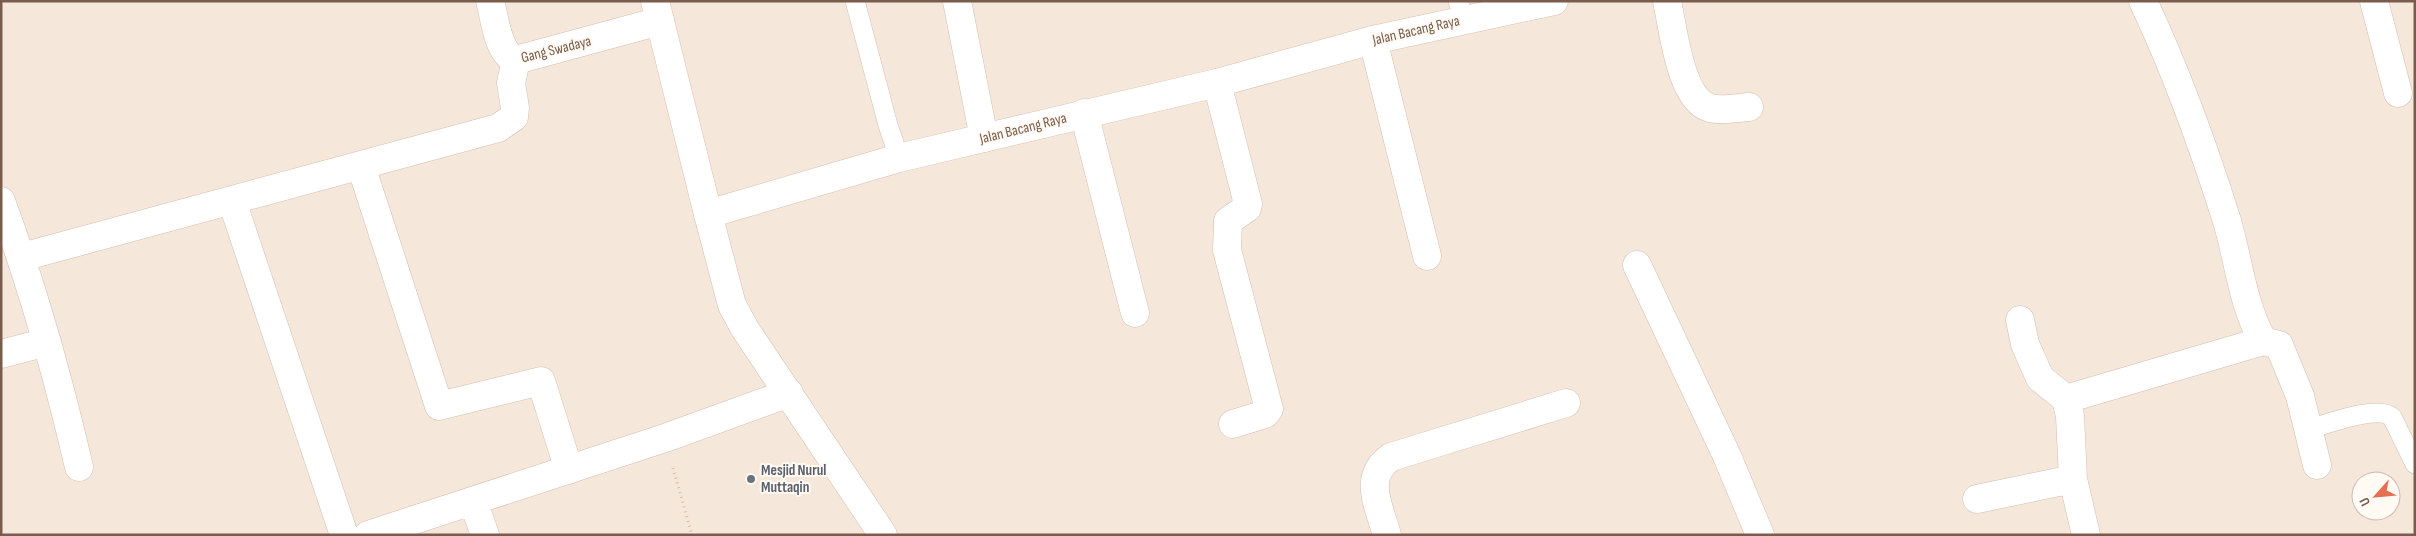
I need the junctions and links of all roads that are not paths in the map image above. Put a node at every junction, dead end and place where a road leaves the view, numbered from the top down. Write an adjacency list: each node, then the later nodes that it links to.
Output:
1 (490, 1): 11 (street, Gang Swadaya)
2 (855, 1): 17 (lane)
3 (957, 1): 16 (street)
4 (1554, 1): 8 (street, Jalan Bacang Raya)
5 (1667, 1): 14 (street)
6 (2143, 1): 27 (street)
7 (2374, 1): 13 (street)
8 (1461, 10): 10 (street, Jalan Bacang Raya)
9 (658, 11): 11 (street, Gang Swadaya); 21 (street)
10 (1373, 40): 12 (street, Jalan Bacang Raya); 22 (street)
11 (516, 60): 18 (street)
12 (1217, 83): 15 (street, Jalan Bacang Raya); 33 (street)
13 (2398, 93)
14 (1749, 108)
15 (1084, 113): 16 (street, Jalan Bacang Raya); 25 (street)
16 (984, 138): 17 (street, Jalan Bacang Raya)
17 (899, 158): 21 (street, Jalan Bacang Raya)
18 (361, 166): 20 (street); 38 (street)
19 (1, 201): 23 (street)
20 (232, 201): 23 (street); 42 (street)
21 (708, 214): 30 (street)
22 (1426, 256)
23 (22, 257): 28 (street)
24 (1637, 266): 47 (street)
25 (1135, 313)
26 (2020, 320): 31 (street)
27 (2263, 341): 31 (street); 34 (street)
28 (47, 342): 29 (street); 37 (street)
29 (1, 354)
30 (789, 393): 38 (street); 45 (street)
31 (2066, 399): 39 (street)
32 (1566, 403): 46 (street)
33 (1233, 424)
34 (2306, 430): 35 (lane); 36 (street)
35 (2415, 464)
36 (2316, 465)
37 (79, 467)
38 (569, 470): 41 (street)
39 (2072, 480): 40 (street); 48 (street)
40 (1977, 499)
41 (473, 501): 43 (street); 44 (street)
42 (344, 535)
43 (368, 535)
44 (485, 535)
45 (883, 535)
46 (1387, 535)
47 (1760, 535)
48 (2086, 535)

